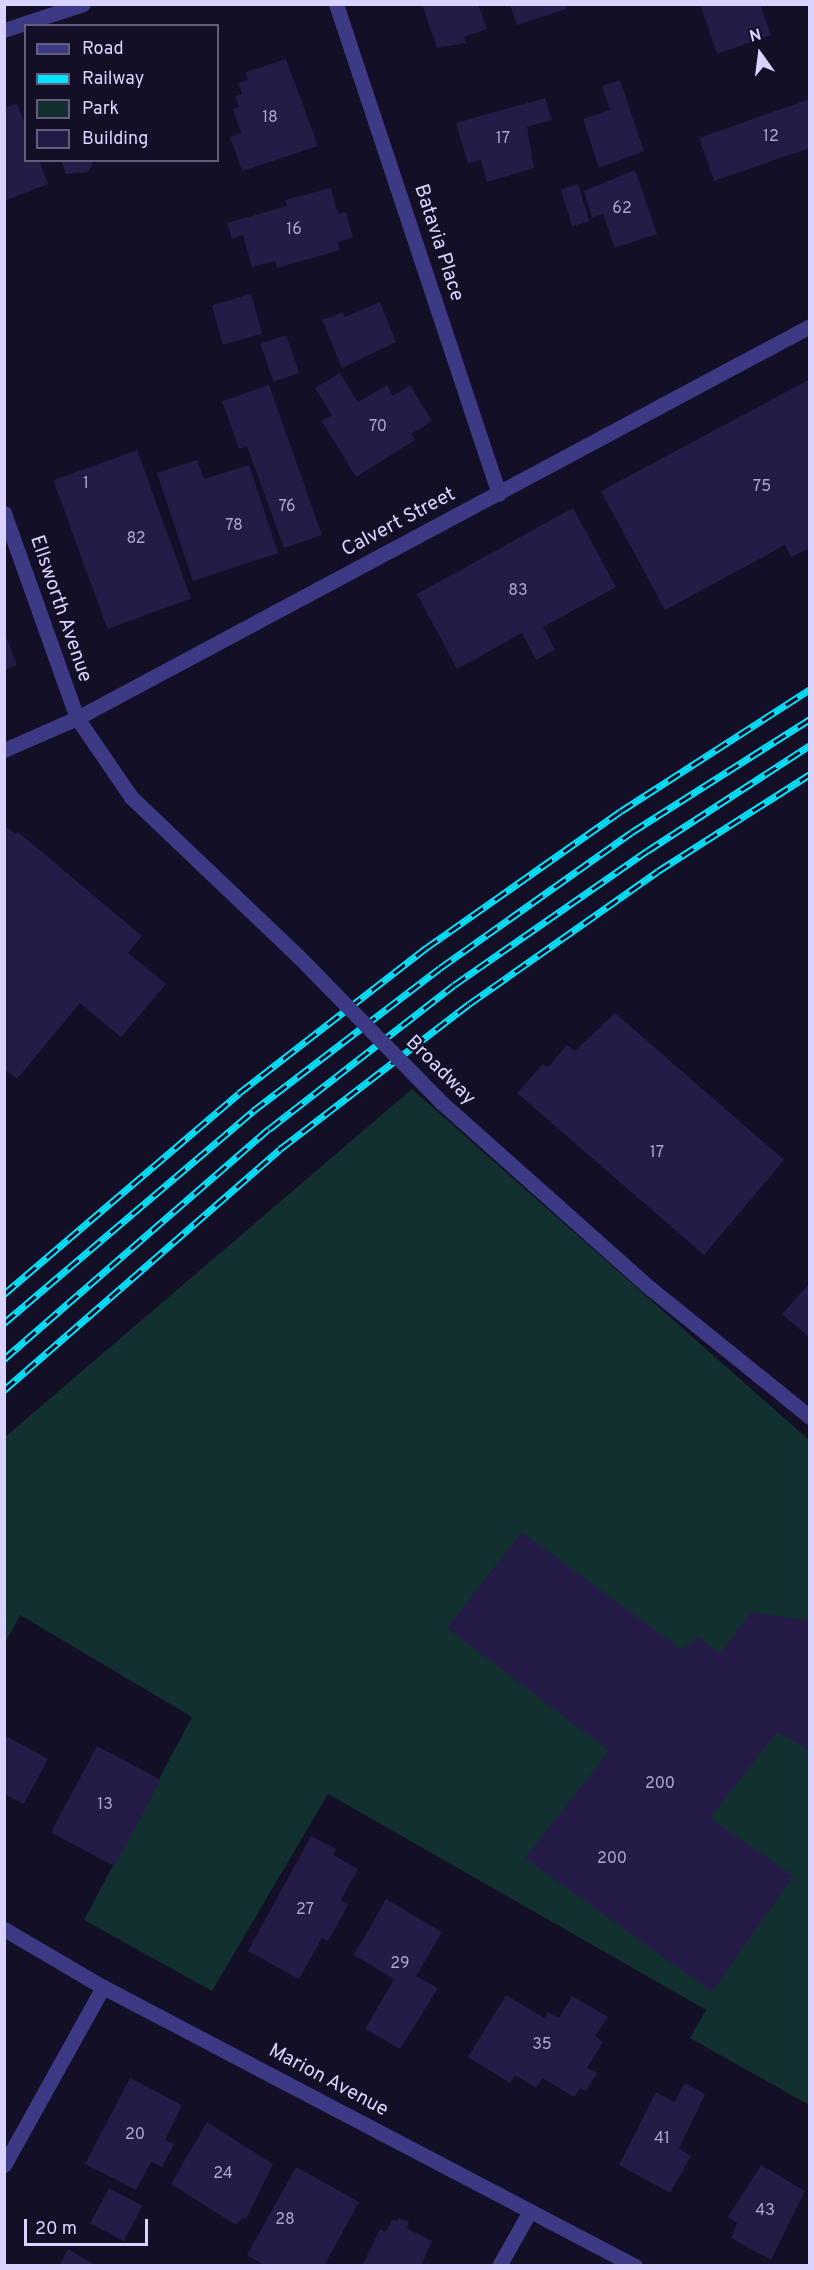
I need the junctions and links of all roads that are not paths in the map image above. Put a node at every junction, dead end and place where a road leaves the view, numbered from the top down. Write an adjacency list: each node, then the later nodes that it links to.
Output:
1 (83, 4): 3 (street)
2 (336, 4): 5 (street, Batavia Place)
3 (4, 30)
4 (810, 326): 5 (street, Calvert Street)
5 (499, 494): 7 (street, Calvert Street)
6 (4, 513): 7 (street, Ellsworth Avenue)
7 (77, 718): 8 (street, Calvert Street); 9 (street, Broadway, bridge)
8 (4, 750)
9 (810, 1417)
10 (4, 1929): 11 (street, Marion Avenue)
11 (103, 1987): 12 (street); 13 (street, Marion Avenue)
12 (4, 2165)
13 (530, 2211): 14 (street); 15 (street, Marion Avenue)
14 (499, 2265)
15 (634, 2265)

